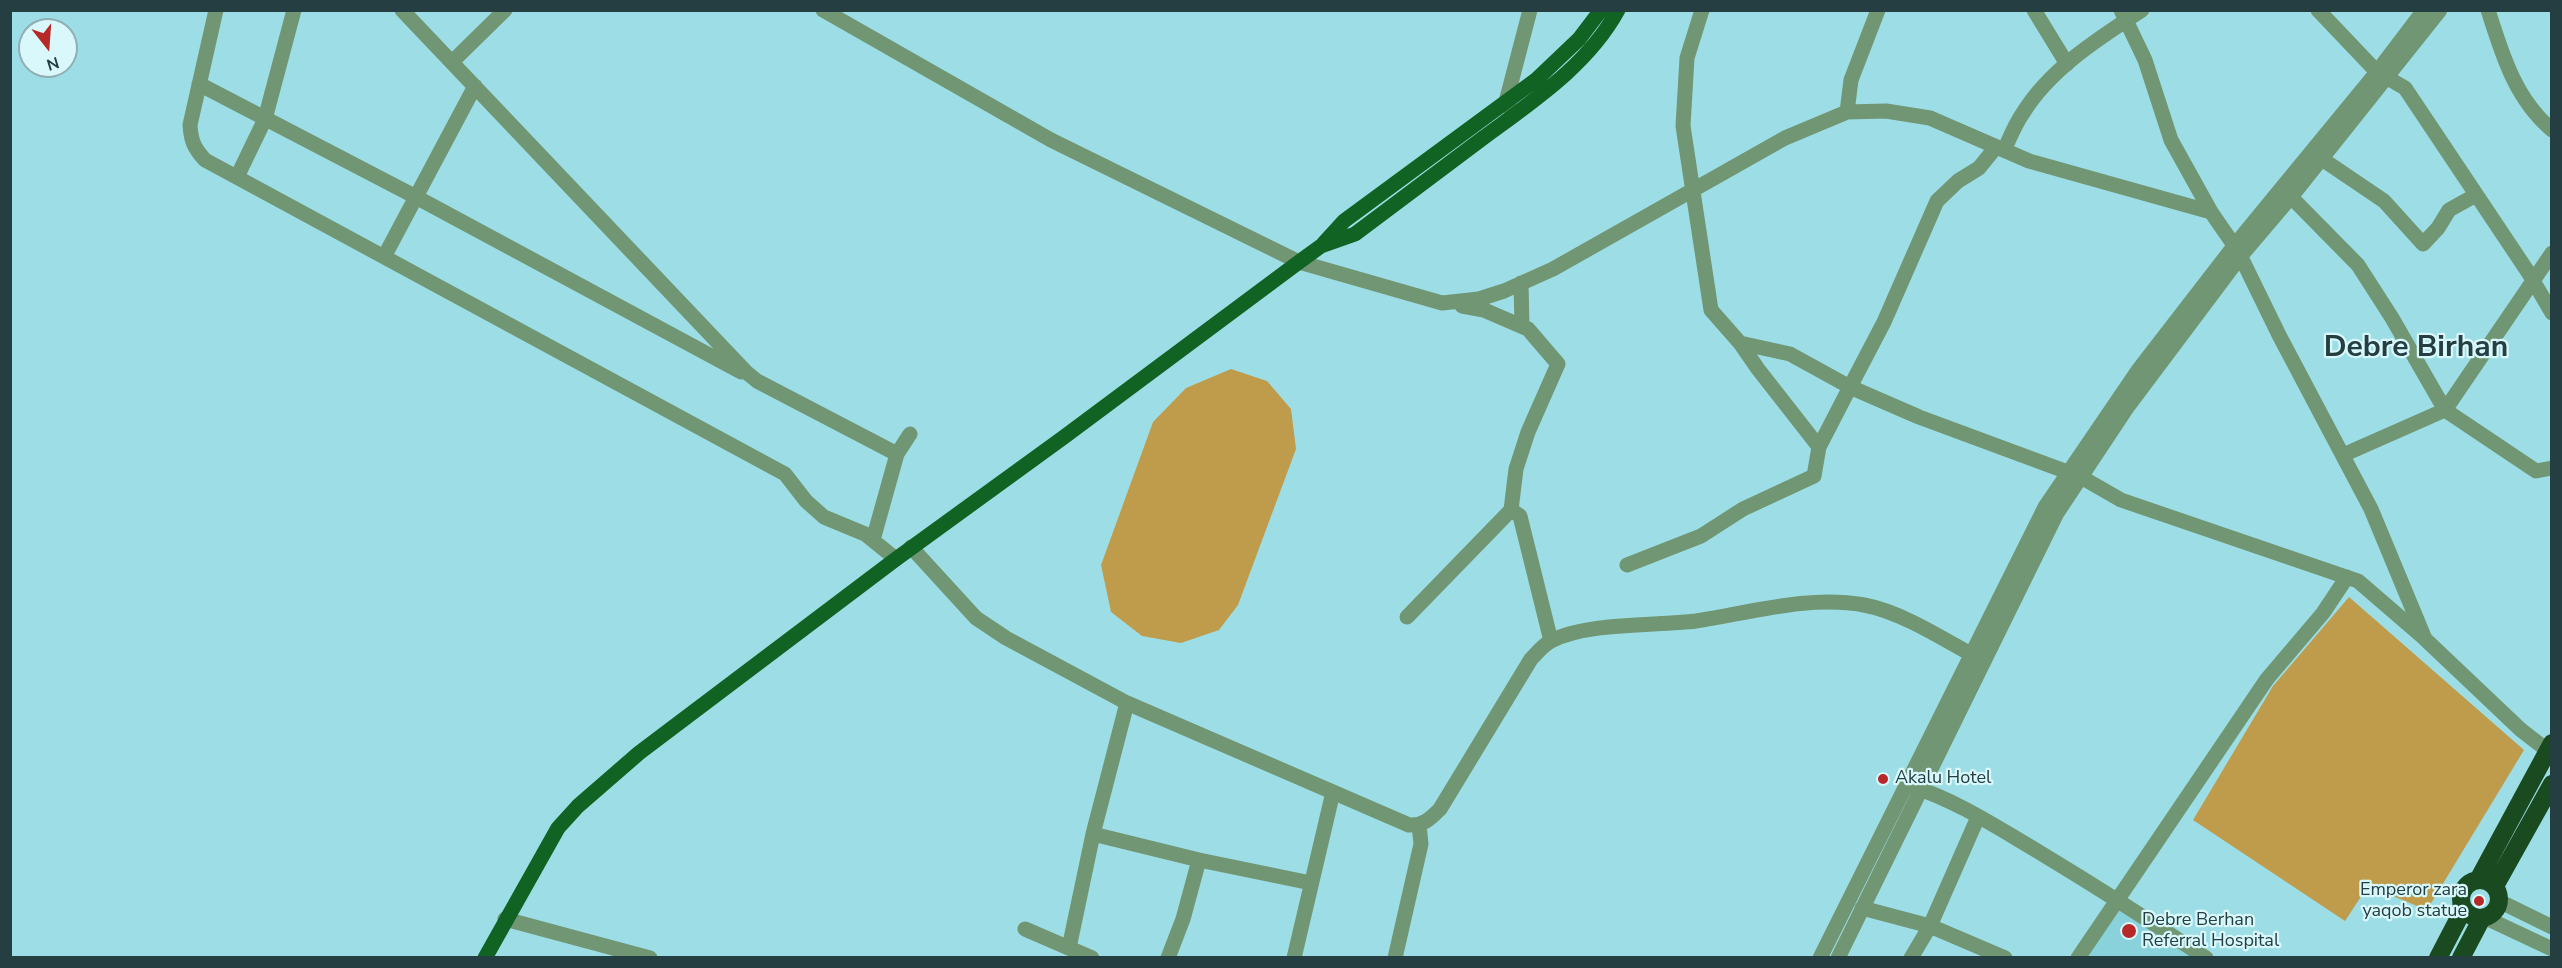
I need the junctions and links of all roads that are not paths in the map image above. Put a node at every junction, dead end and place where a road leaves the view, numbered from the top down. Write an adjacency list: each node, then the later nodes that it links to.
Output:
1 (216, 10): 21 (street)
2 (294, 10): 25 (street)
3 (402, 10): 18 (street)
4 (823, 10): 38 (street)
5 (1530, 10): 23 (street)
6 (1601, 10): 23 (main road)
7 (1618, 10): 23 (main road)
8 (1702, 10): 30 (street)
9 (1878, 10): 24 (street)
10 (2034, 10): 19 (street)
11 (2142, 10): 17 (street)
12 (2318, 10): 20 (street)
13 (2424, 10): 20 (street)
14 (2440, 10): 20 (street)
15 (2488, 10): 26 (street)
16 (499, 12): 18 (street)
17 (2123, 16): 19 (street); 34 (street)
18 (452, 62): 22 (street)
19 (2067, 64): 27 (street)
20 (2382, 75): 28 (street); 31 (street); 35 (street)
21 (199, 84): 25 (street); 29 (street)
22 (475, 86): 32 (street); 45 (street)
23 (1510, 108): 38 (main road)
24 (1847, 112): 27 (street); 30 (street)
25 (265, 119): 29 (street); 32 (street)
26 (2552, 129)
27 (2000, 149): 34 (street); 46 (street)
28 (2322, 159): 31 (street); 33 (street)
29 (237, 177): 37 (street)
30 (1693, 190): 40 (street); 44 (street)
31 (2476, 195): 39 (street)
32 (416, 197): 37 (street); 45 (street)
33 (2292, 197): 35 (street); 47 (street)
34 (2211, 212): 35 (street)
35 (2237, 251): 51 (street); 54 (street)
36 (2552, 253): 39 (street)
37 (384, 257): 57 (street)
38 (1299, 262): 41 (street); 58 (main road)
39 (2533, 280): 42 (street); 47 (street)
40 (1521, 283): 41 (street); 43 (street)
41 (1442, 303): 43 (street)
42 (2552, 313)
43 (1522, 326): 56 (street)
44 (1740, 342): 46 (street); 49 (street)
45 (757, 381): 50 (street)
46 (1850, 387): 49 (street); 54 (street)
47 (2445, 410): 51 (street); 53 (street)
48 (910, 434): 50 (street)
49 (1819, 447): 60 (street)
50 (897, 454): 57 (street)
51 (2343, 455): 63 (street)
52 (2552, 468): 53 (street)
53 (2536, 471): 55 (street)
54 (2074, 475): 61 (street); 65 (street)
55 (2552, 480)
56 (1511, 510): 62 (street); 64 (street)
57 (873, 540): 59 (street)
58 (911, 547): 59 (main road); 66 (street)
59 (896, 559): 81 (main road)
60 (1627, 565)
61 (2347, 577): 63 (street); 77 (street)
62 (1407, 617)
63 (2425, 639): 67 (street)
64 (1551, 641): 65 (street); 72 (street)
65 (1978, 658): 69 (street)
66 (1127, 703): 70 (street); 73 (street)
67 (2549, 746): 76 (highway)
68 (2552, 784): 76 (highway)
69 (1913, 787): 71 (street); 78 (street); 93 (street)
70 (1333, 792): 72 (street); 75 (street)
71 (1978, 817): 77 (street); 82 (street)
72 (1419, 825): 92 (street)
73 (1093, 834): 74 (street); 85 (street)
74 (1199, 860): 75 (street); 90 (street)
75 (1311, 883): 91 (street)
76 (2491, 889): 79 (highway); 80 (highway); 83 (street)
77 (2117, 899): 97 (street); 98 (street)
78 (1862, 909): 82 (street); 94 (street)
79 (2463, 910): 80 (highway); 99 (highway)
80 (2484, 918): 86 (street); 100 (highway)
81 (505, 919): 87 (main road); 88 (street)
82 (1930, 926): 95 (street); 96 (street)
83 (2552, 927)
84 (1025, 929): 85 (street)
85 (1069, 948): 89 (street)
86 (2552, 950)
87 (485, 957)
88 (650, 957)
89 (1092, 957)
90 (1168, 957)
91 (1294, 957)
92 (1395, 957)
93 (1820, 957)
94 (1838, 957)
95 (1911, 957)
96 (2005, 957)
97 (2078, 957)
98 (2206, 957)
99 (2438, 957)
100 (2461, 957)

